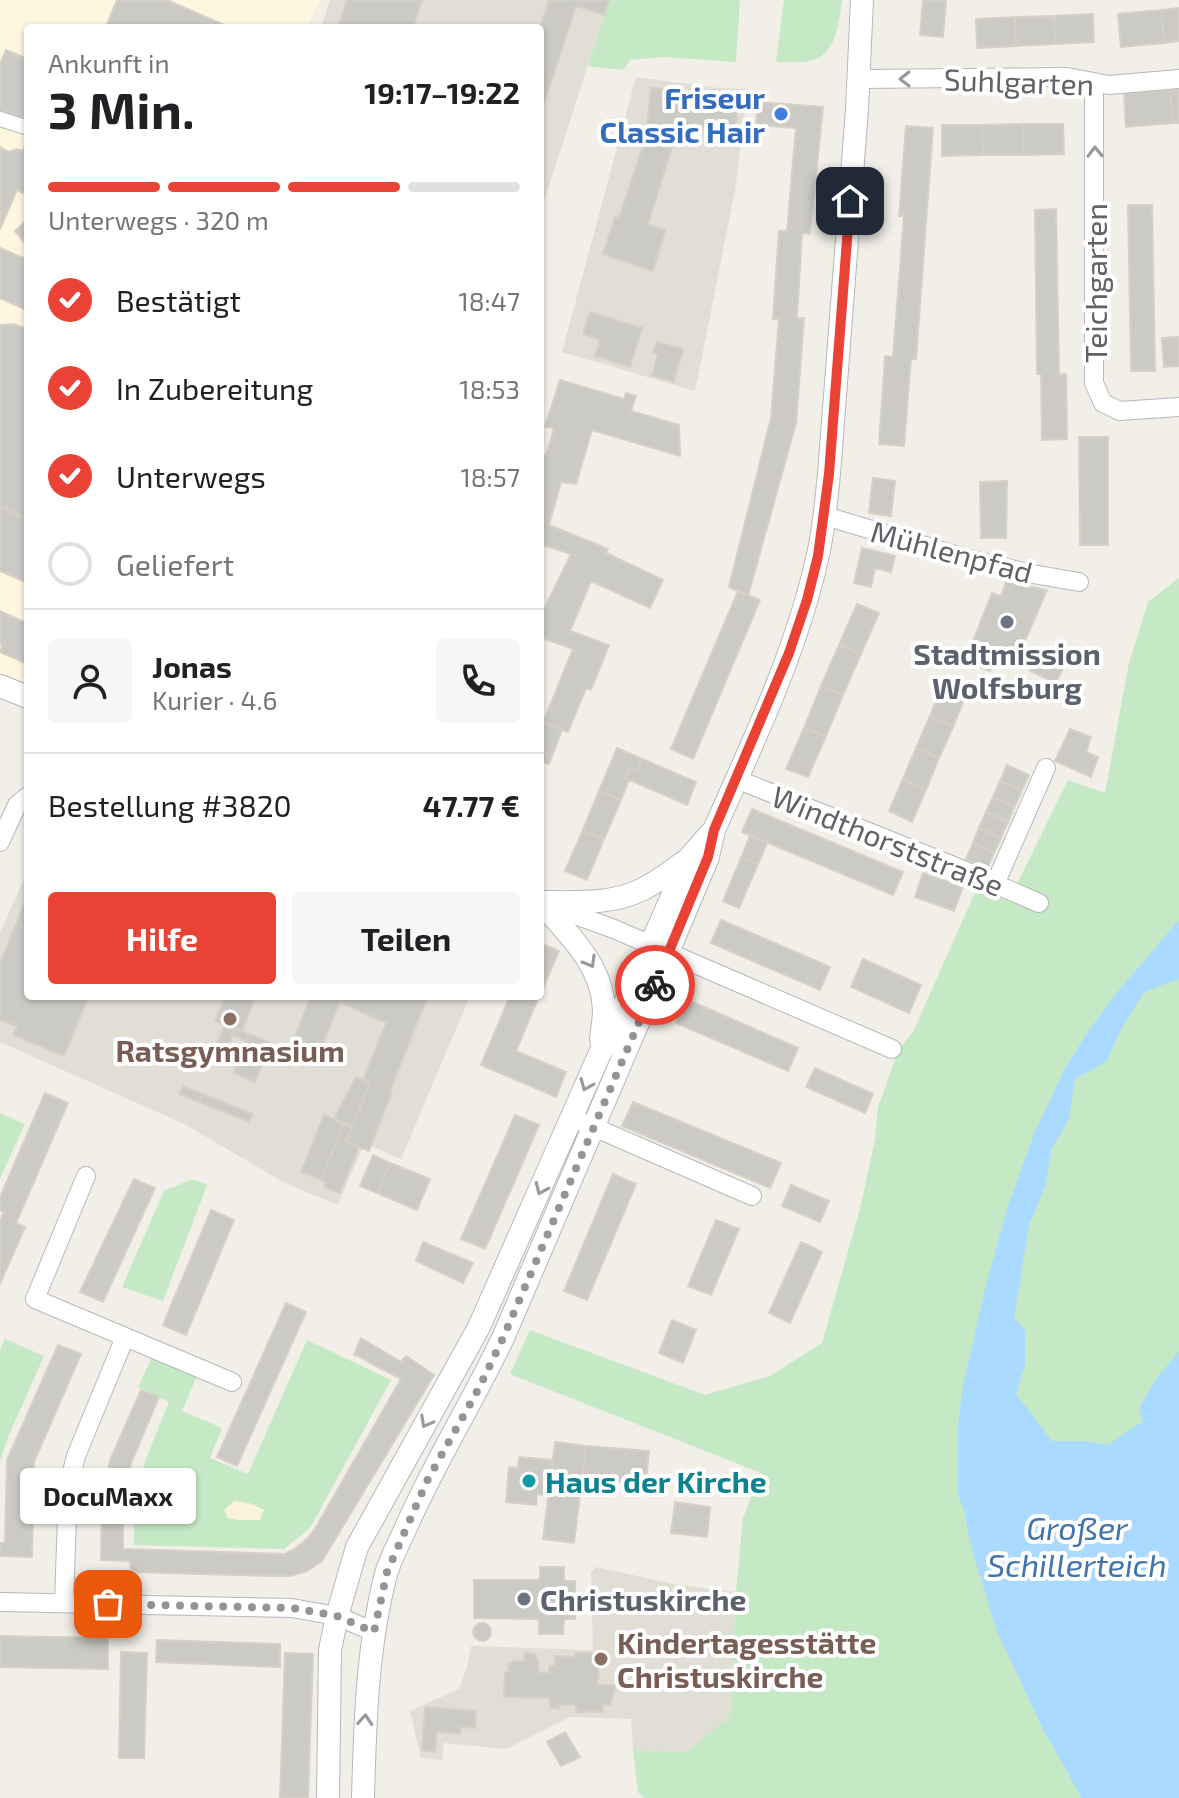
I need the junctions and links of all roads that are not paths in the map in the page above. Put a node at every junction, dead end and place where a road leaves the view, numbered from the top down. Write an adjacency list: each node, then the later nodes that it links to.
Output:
1 (862, 0): 2 (street)
2 (859, 79): 4 (street, Suhlgarten, one-way to 2); 8 (street)
3 (1179, 79): 4 (street, Suhlgarten)
4 (1094, 83): 7 (street, Teichgarten, one-way to 4)
5 (0, 119): 6 (street)
6 (24, 127)
7 (1179, 407)
8 (825, 516): 9 (street, Mühlenpfad); 13 (street)
9 (1079, 582)
10 (0, 686): 11 (street)
11 (24, 695)
12 (1046, 768): 18 (street)
13 (736, 779): 15 (street); 18 (street, Windthorststraße)
14 (24, 799): 16 (street)
15 (714, 830): 17 (street); 23 (street)
16 (0, 842)
17 (689, 858): 19 (street); 23 (street)
18 (995, 884): 21 (street, Windthorststraße)
19 (544, 902)
20 (544, 903): 23 (street)
21 (1039, 903)
22 (544, 906): 25 (street, one-way to 25)
23 (660, 948): 24 (street); 25 (street); 26 (street)
24 (892, 1049)
25 (600, 1053): 26 (street, one-way to 26)
26 (583, 1122): 28 (street); 33 (street, one-way to 33); 34 (street)
27 (86, 1176): 29 (street)
28 (752, 1196)
29 (125, 1337): 30 (street); 32 (street)
30 (232, 1382)
31 (0, 1602): 32 (street)
32 (64, 1603): 33 (street)
33 (337, 1616): 34 (street); 35 (street)
34 (374, 1632): 36 (street, one-way to 34)
35 (328, 1798)
36 (363, 1798)

